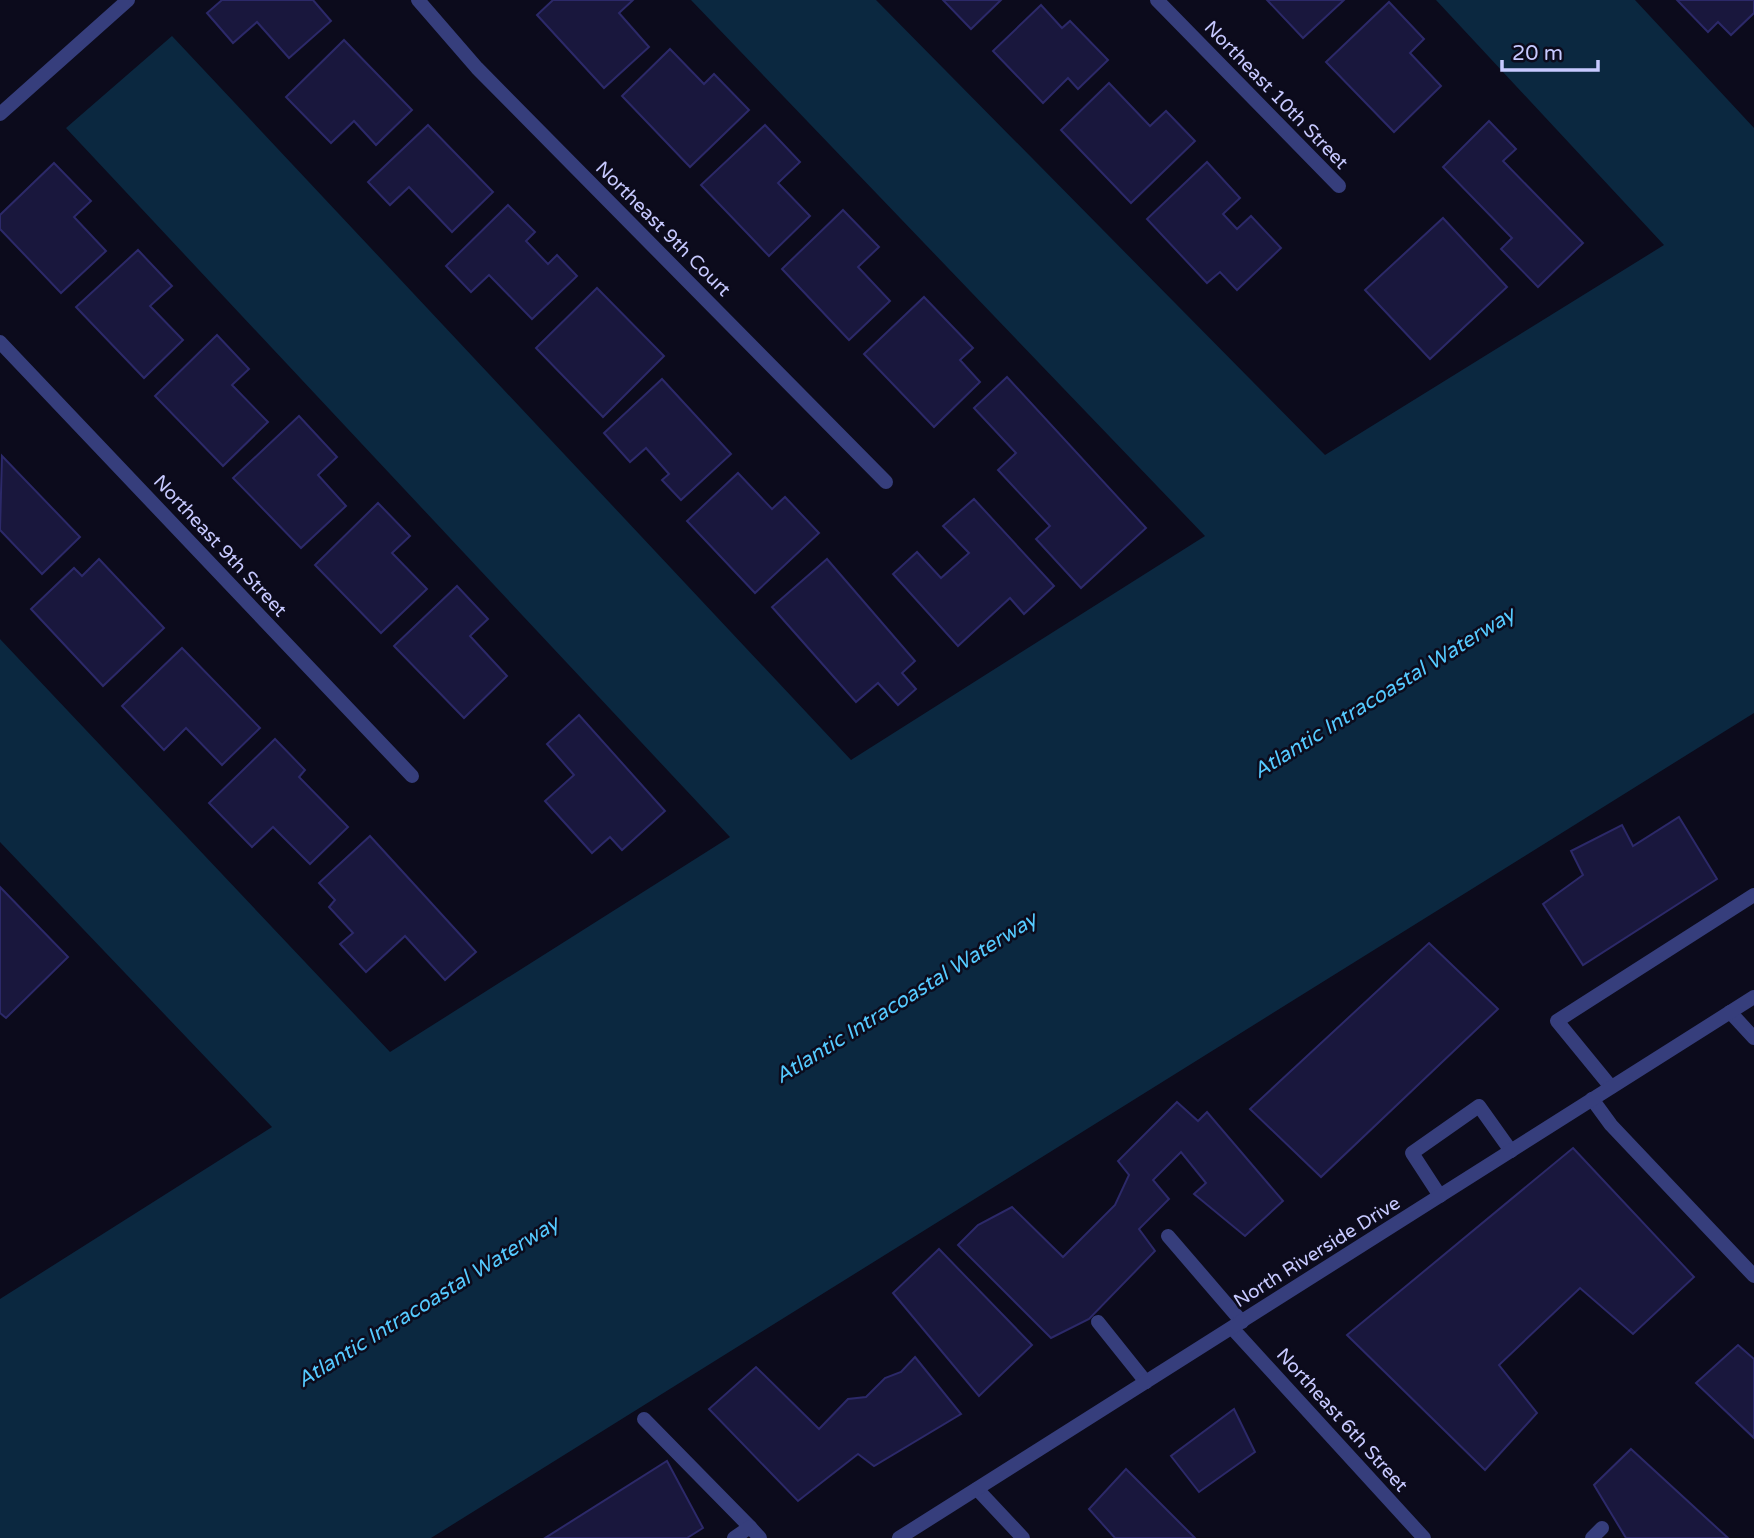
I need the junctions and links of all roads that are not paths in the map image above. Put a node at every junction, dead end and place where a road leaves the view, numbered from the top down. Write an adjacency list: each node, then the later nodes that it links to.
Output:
1 (128, 0): 4 (street)
2 (418, 0): 7 (street, Northeast 9th Court)
3 (1157, 0): 5 (street, Northeast 10th Street)
4 (0, 114)
5 (1339, 186)
6 (0, 342): 8 (street, Northeast 9th Street)
7 (886, 482)
8 (412, 776)
9 (1754, 894): 13 (street)
10 (1754, 997): 11 (street, North Riverside Drive)
11 (1730, 1012): 12 (street); 13 (street, North Riverside Drive)
12 (1754, 1038)
13 (1611, 1087): 14 (street, North Riverside Drive)
14 (1592, 1100): 15 (street, North Riverside Drive); 18 (street)
15 (1511, 1151): 16 (street, North Riverside Drive); 16 (street)
16 (1440, 1196): 20 (street, North Riverside Drive)
17 (1168, 1236): 20 (street, Northeast 6th Street)
18 (1754, 1276)
19 (1098, 1322): 21 (street)
20 (1237, 1325): 21 (street, North Riverside Drive); 28 (street, Northeast 6th Street)
21 (1146, 1382): 23 (street, North Riverside Drive)
22 (644, 1419): 24 (street)
23 (977, 1489): 26 (street, North Riverside Drive); 27 (street)
24 (755, 1533): 25 (street)
25 (734, 1538)
26 (899, 1538)
27 (1023, 1538)
28 (1424, 1538)

